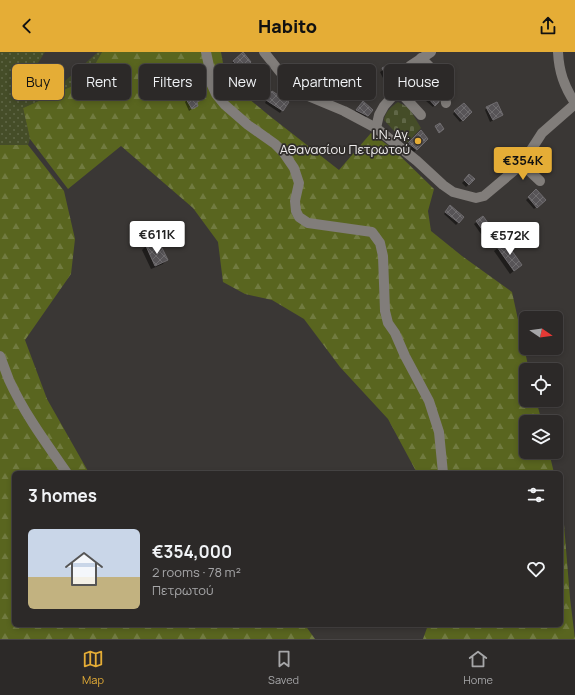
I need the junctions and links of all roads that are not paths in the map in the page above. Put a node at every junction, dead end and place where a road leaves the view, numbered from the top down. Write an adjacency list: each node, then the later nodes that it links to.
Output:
1 (206, 52): 19 (street)
2 (264, 52): 14 (street)
3 (431, 52): 5 (street)
4 (558, 52): 12 (street)
5 (421, 58): 6 (street); 7 (street)
6 (413, 64)
7 (427, 64)
8 (389, 100): 14 (street)
9 (407, 100): 13 (street)
10 (446, 100): 11 (street)
11 (446, 103)
12 (575, 103): 15 (street)
13 (421, 115)
14 (376, 128): 15 (street)
15 (522, 164): 16 (street)
16 (540, 181)
17 (0, 356): 18 (street)
18 (66, 471)
19 (443, 471)

